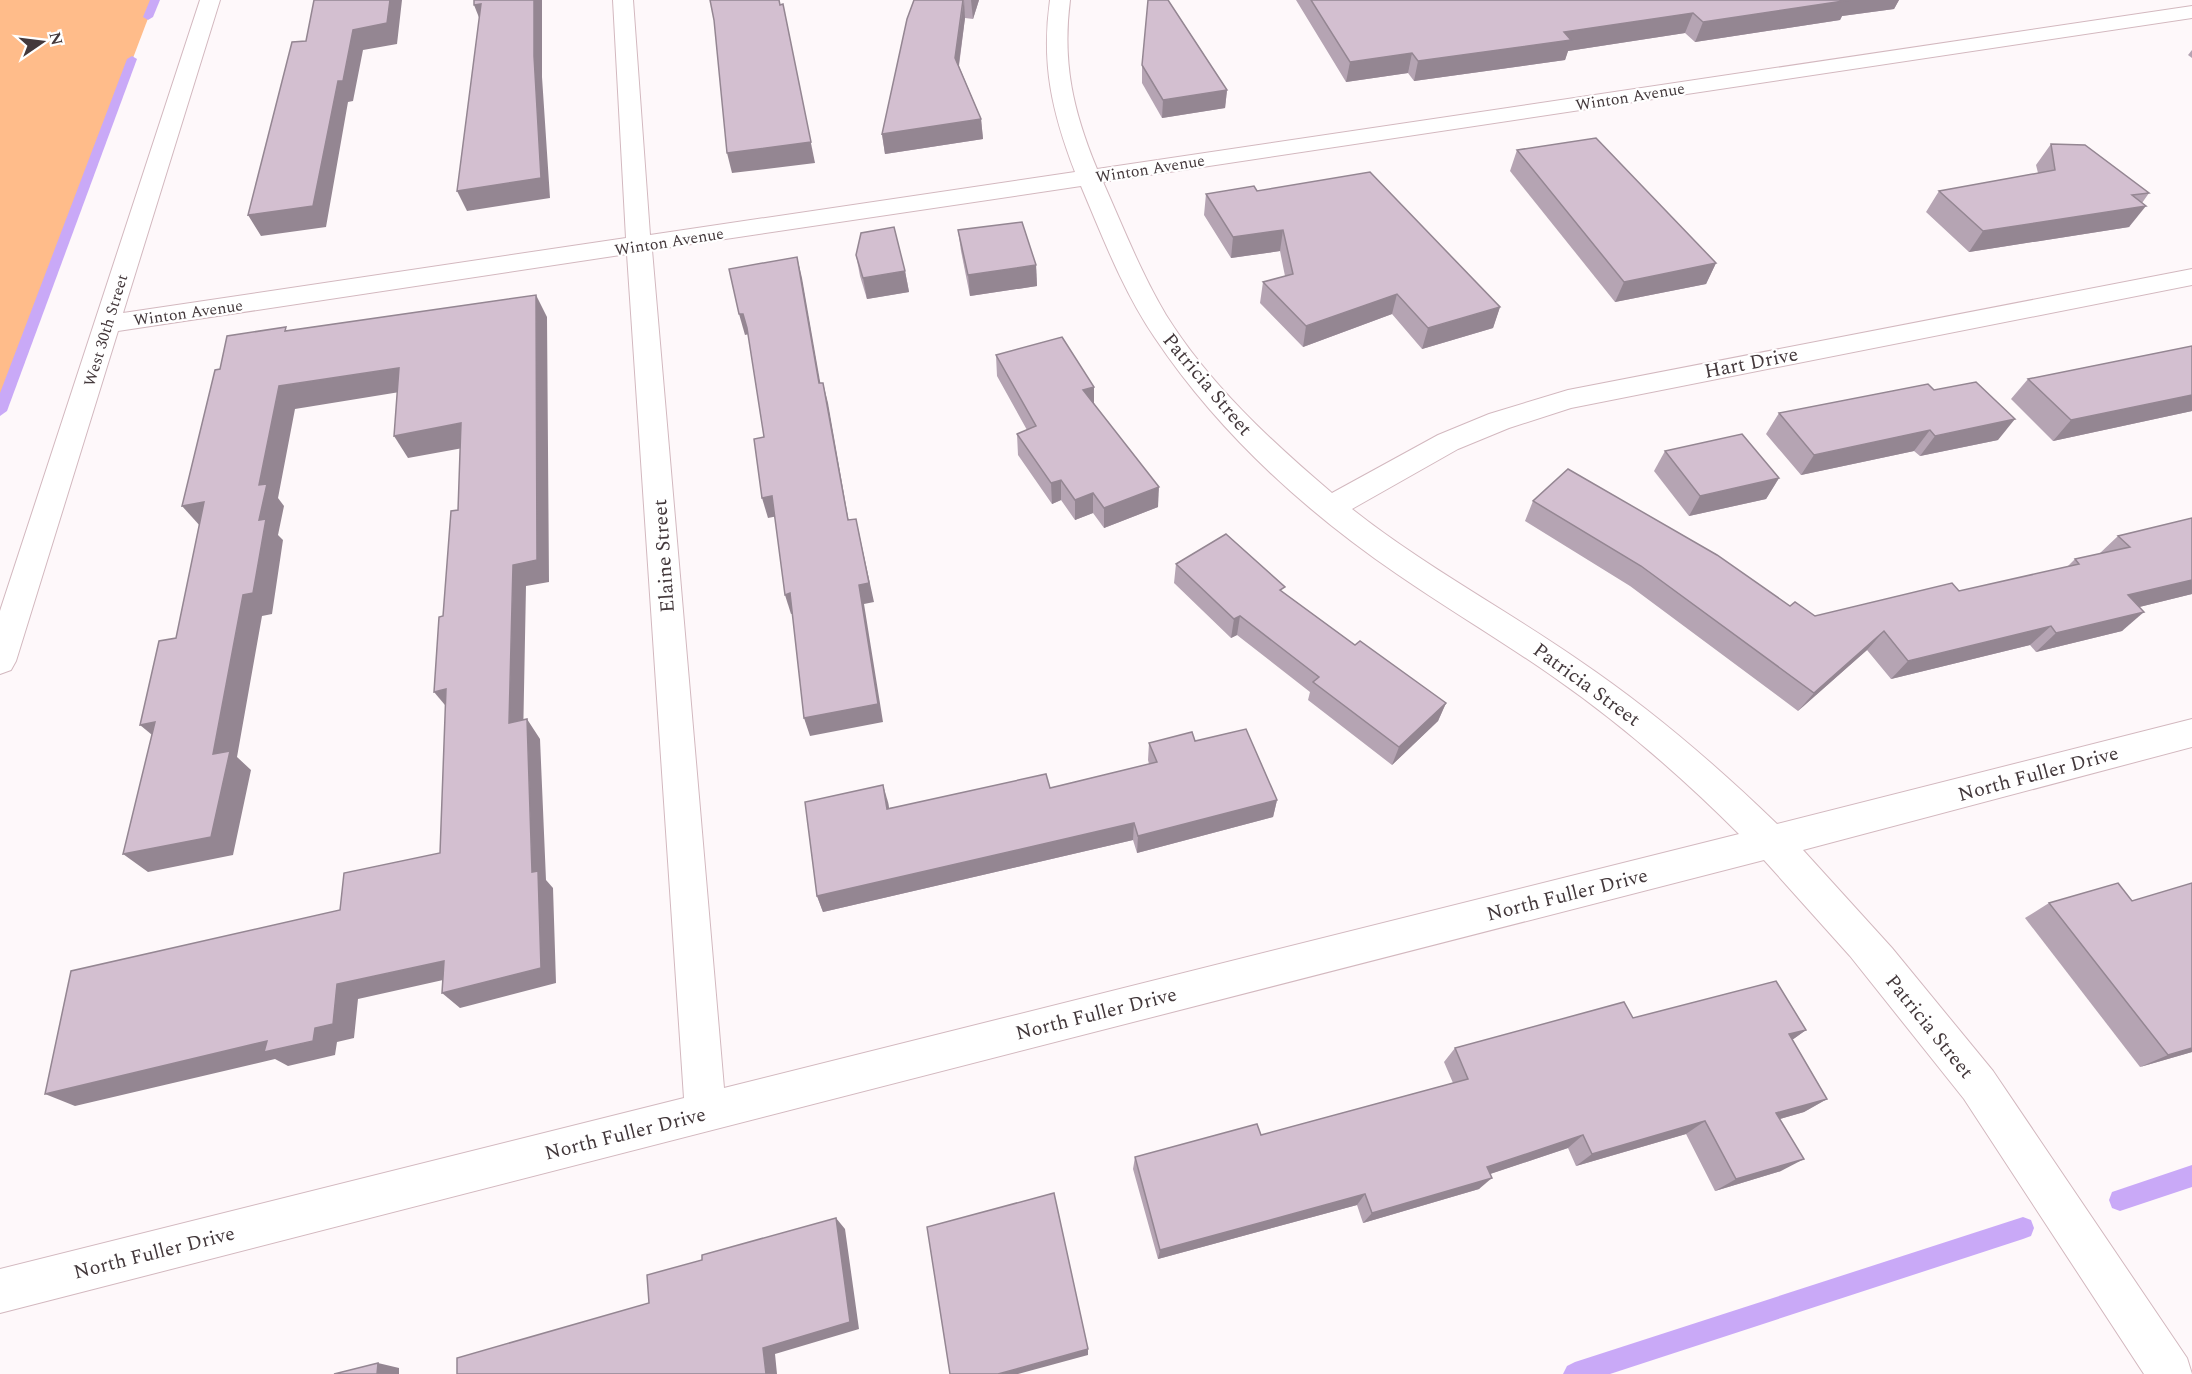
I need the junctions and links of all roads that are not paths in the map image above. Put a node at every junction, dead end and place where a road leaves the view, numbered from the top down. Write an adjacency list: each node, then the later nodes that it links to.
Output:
1 (210, 0): 8 (street, West 30th Street)
2 (623, 0): 6 (street, Elaine Street)
3 (1060, 0): 5 (street, Patricia Street)
4 (2192, 12): 5 (street, Winton Avenue)
5 (1089, 177): 6 (street, Winton Avenue); 9 (street, Patricia Street)
6 (639, 245): 8 (street, Winton Avenue); 13 (street, Elaine Street)
7 (2192, 277): 9 (street, Hart Drive)
8 (107, 324): 10 (street, West 30th Street)
9 (1329, 507): 12 (street, Patricia Street)
10 (0, 661)
11 (2192, 733): 12 (street, North Fuller Drive)
12 (1771, 842): 13 (street, North Fuller Drive); 15 (street, Patricia Street)
13 (706, 1112): 14 (street, North Fuller Drive)
14 (0, 1291)
15 (2171, 1374)

